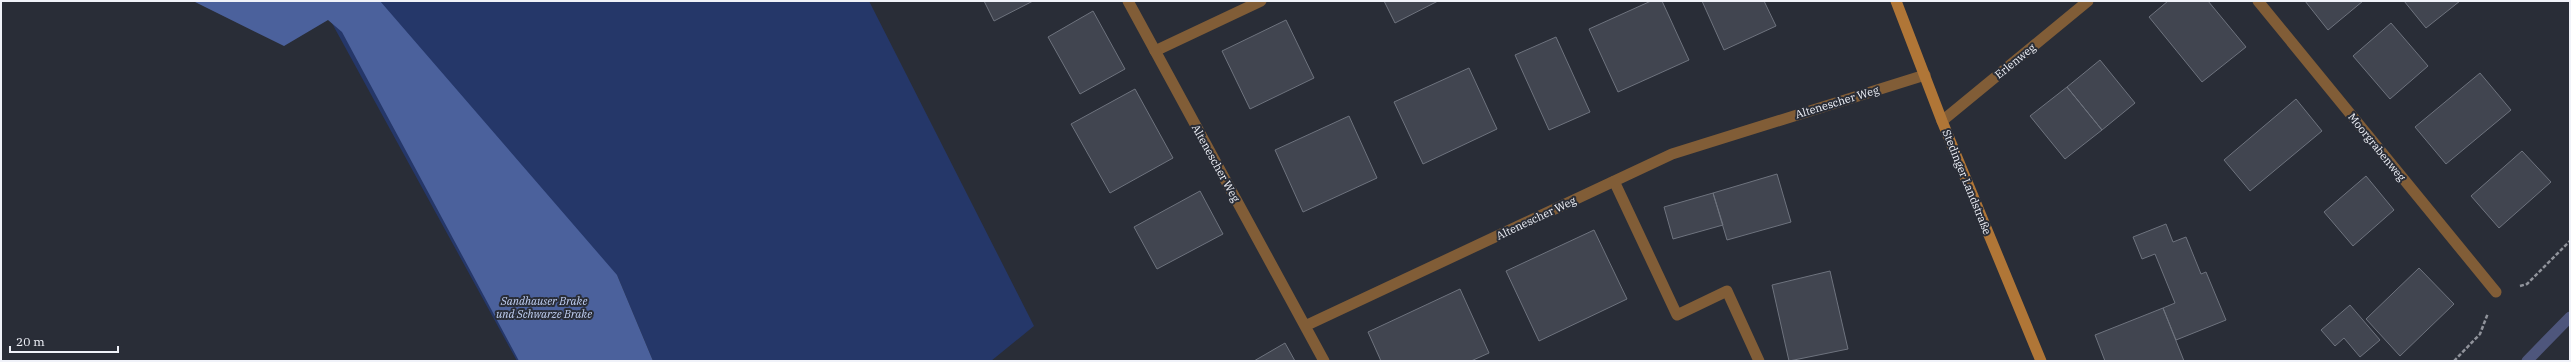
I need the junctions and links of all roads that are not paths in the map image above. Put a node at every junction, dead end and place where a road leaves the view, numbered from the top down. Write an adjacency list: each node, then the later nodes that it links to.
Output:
1 (1128, 1): 6 (street, Altenescher Weg)
2 (1261, 1): 6 (street)
3 (1896, 1): 7 (main road, Stedinger Landstraße)
4 (2088, 1): 8 (street, Erlenweg)
5 (2258, 1): 10 (street, Moorgrabenweg)
6 (1155, 51): 11 (street, Altenescher Weg)
7 (1925, 75): 8 (main road, Stedinger Landstraße); 9 (street, Altenescher Weg)
8 (1942, 121): 14 (main road, Stedinger Landstraße)
9 (1614, 181): 11 (street, Altenescher Weg); 13 (street)
10 (2496, 292)
11 (1305, 326): 12 (street, Altenescher Weg)
12 (1324, 361)
13 (1759, 361)
14 (2041, 361)

